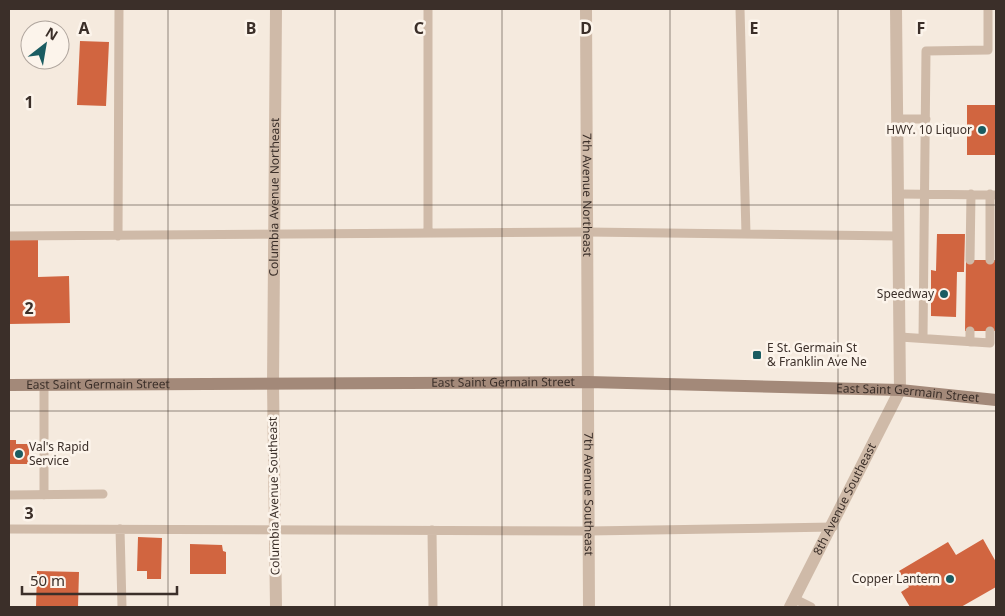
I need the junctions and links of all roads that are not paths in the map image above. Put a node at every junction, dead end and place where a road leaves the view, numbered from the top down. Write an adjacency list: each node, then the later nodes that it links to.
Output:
1 (119, 9): 19 (lane)
2 (276, 9): 15 (street, Columbia Avenue Northeast)
3 (428, 9): 16 (lane)
4 (586, 9): 14 (street, 7th Avenue Northeast)
5 (740, 9): 17 (lane)
6 (896, 9): 8 (street)
7 (988, 9): 9 (lane)
8 (897, 119): 9 (lane); 10 (street)
9 (926, 119): 11 (lane)
10 (898, 194): 11 (lane); 20 (street)
11 (926, 194): 12 (lane); 26 (lane)
12 (970, 194): 13 (lane); 21 (lane)
13 (993, 195): 22 (lane)
14 (587, 232): 16 (lane); 17 (lane); 29 (street, 7th Avenue Northeast)
15 (274, 234): 16 (lane); 19 (lane); 30 (street, Columbia Avenue Northeast)
16 (428, 234)
17 (746, 234): 20 (lane)
18 (9, 236): 19 (lane)
19 (118, 236)
20 (899, 236): 25 (street)
21 (970, 260)
22 (990, 260)
23 (970, 331): 27 (lane)
24 (990, 331): 28 (lane)
25 (900, 337): 26 (lane); 33 (street)
26 (923, 338): 27 (lane)
27 (970, 342): 28 (lane)
28 (993, 344)
29 (588, 382): 30 (main road, East Saint Germain Street); 33 (main road, East Saint Germain Street); 43 (street, 7th Avenue Southeast)
30 (273, 384): 32 (main road, East Saint Germain Street); 41 (street, Columbia Avenue Southeast)
31 (9, 385): 32 (main road, East Saint Germain Street)
32 (44, 385): 37 (lane)
33 (900, 390): 34 (main road, East Saint Germain Street); 38 (street, 8th Avenue Southeast)
34 (996, 400)
35 (103, 494): 37 (lane)
36 (9, 495): 37 (lane)
37 (44, 495)
38 (833, 527): 43 (lane); 44 (street, 8th Avenue Southeast)
39 (9, 529): 40 (lane)
40 (120, 529): 41 (lane); 45 (lane)
41 (275, 529): 42 (lane); 46 (street, Columbia Avenue Southeast)
42 (432, 530): 43 (lane); 47 (lane)
43 (589, 531): 48 (street, 7th Avenue Southeast)
44 (792, 603): 49 (lane)
45 (122, 607)
46 (276, 607)
47 (433, 607)
48 (589, 607)
49 (811, 607)

